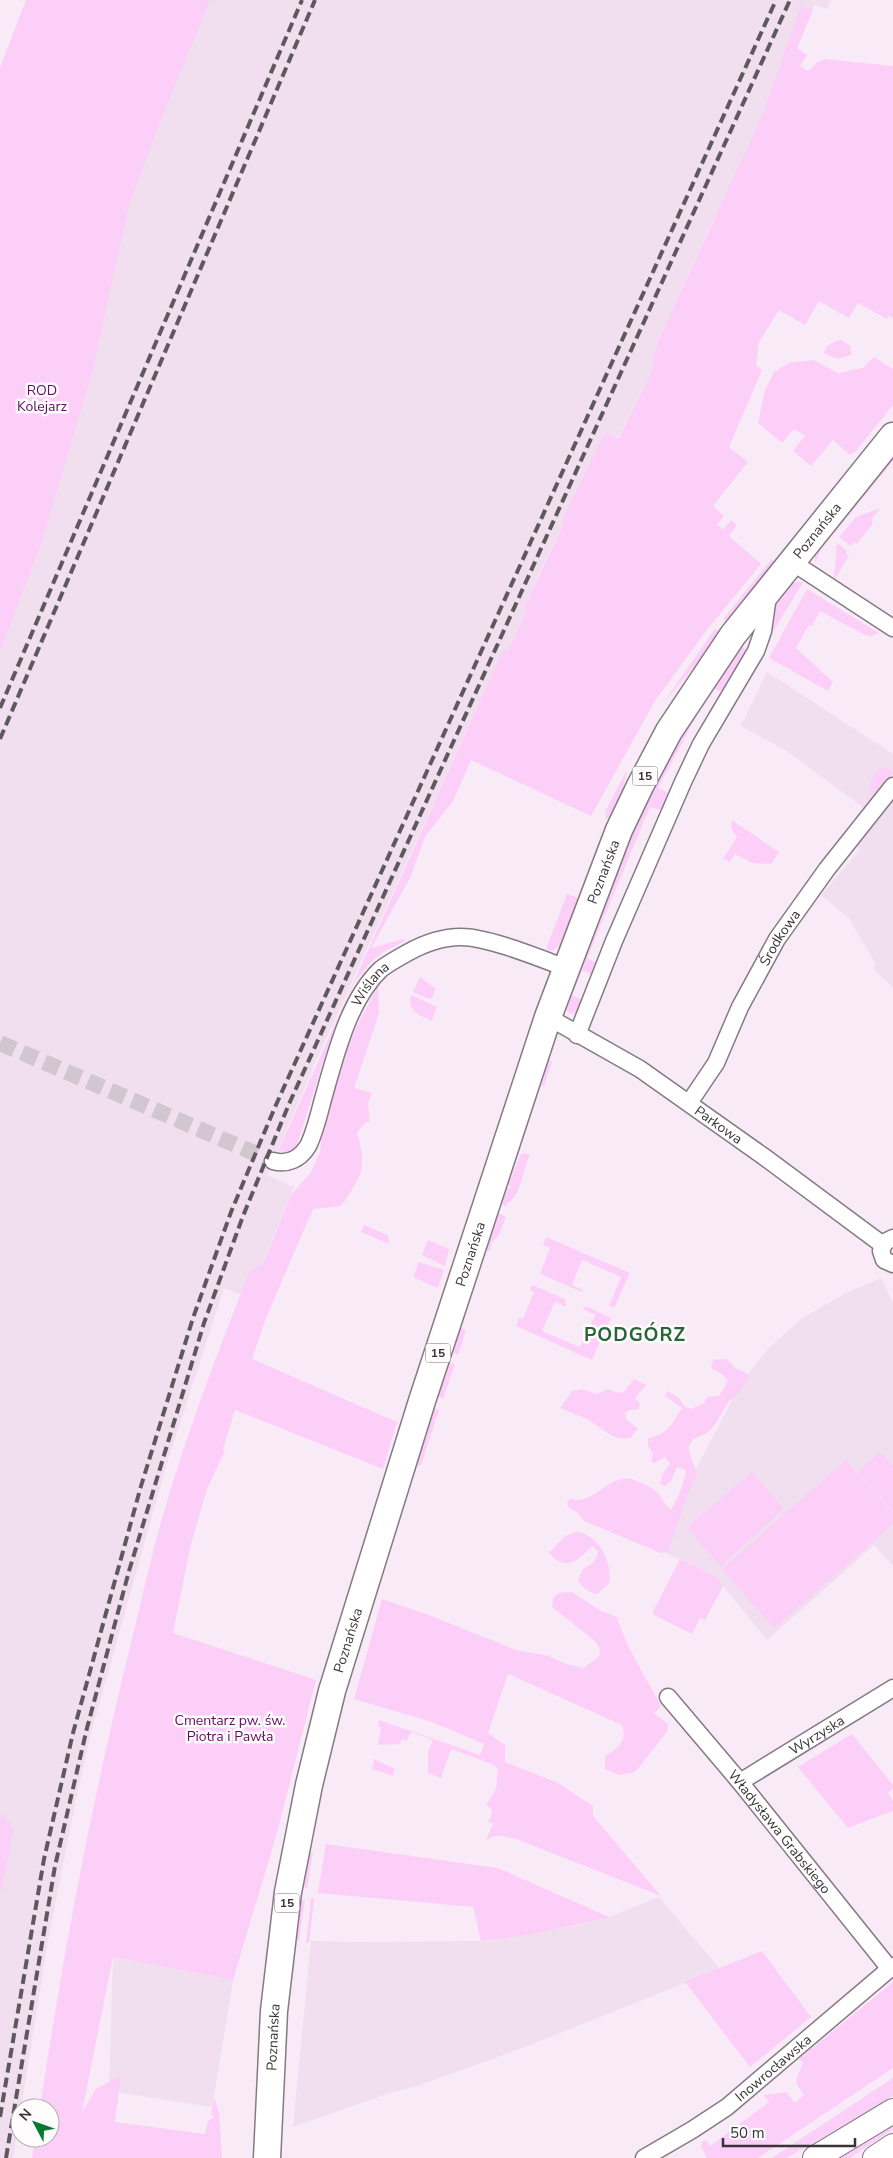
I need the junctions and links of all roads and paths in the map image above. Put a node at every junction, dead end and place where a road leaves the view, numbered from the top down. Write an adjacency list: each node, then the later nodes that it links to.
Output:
1 (893, 436): 2 (main road, Poznańska / 15)
2 (792, 562): 3 (main road, Poznańska / 15); 4 (street)
3 (768, 591): 6 (main road, Poznańska / 15); 8 (street)
4 (893, 628)
5 (893, 786): 9 (street, Środkowa)
6 (566, 968): 7 (main road, Poznańska / 15); 10 (street, Wiślana)
7 (548, 1017): 8 (street, Parkowa); 19 (main road, Poznańska / 15)
8 (577, 1034): 9 (street, Parkowa)
9 (689, 1104): 11 (street, Parkowa)
10 (273, 1161)
11 (888, 1241): 12 (street)
12 (893, 1264)
13 (893, 1688): 15 (street, Wyrzyska)
14 (668, 1697): 15 (street, Władysława Grabskiego)
15 (740, 1782): 16 (street, Władysława Grabskiego)
16 (891, 1967): 20 (street, Inowrocławska)
17 (893, 2111): 21 (main road)
18 (893, 2146): 22 (main road)
19 (267, 2158)
20 (644, 2158)
21 (815, 2158)
22 (875, 2158)

